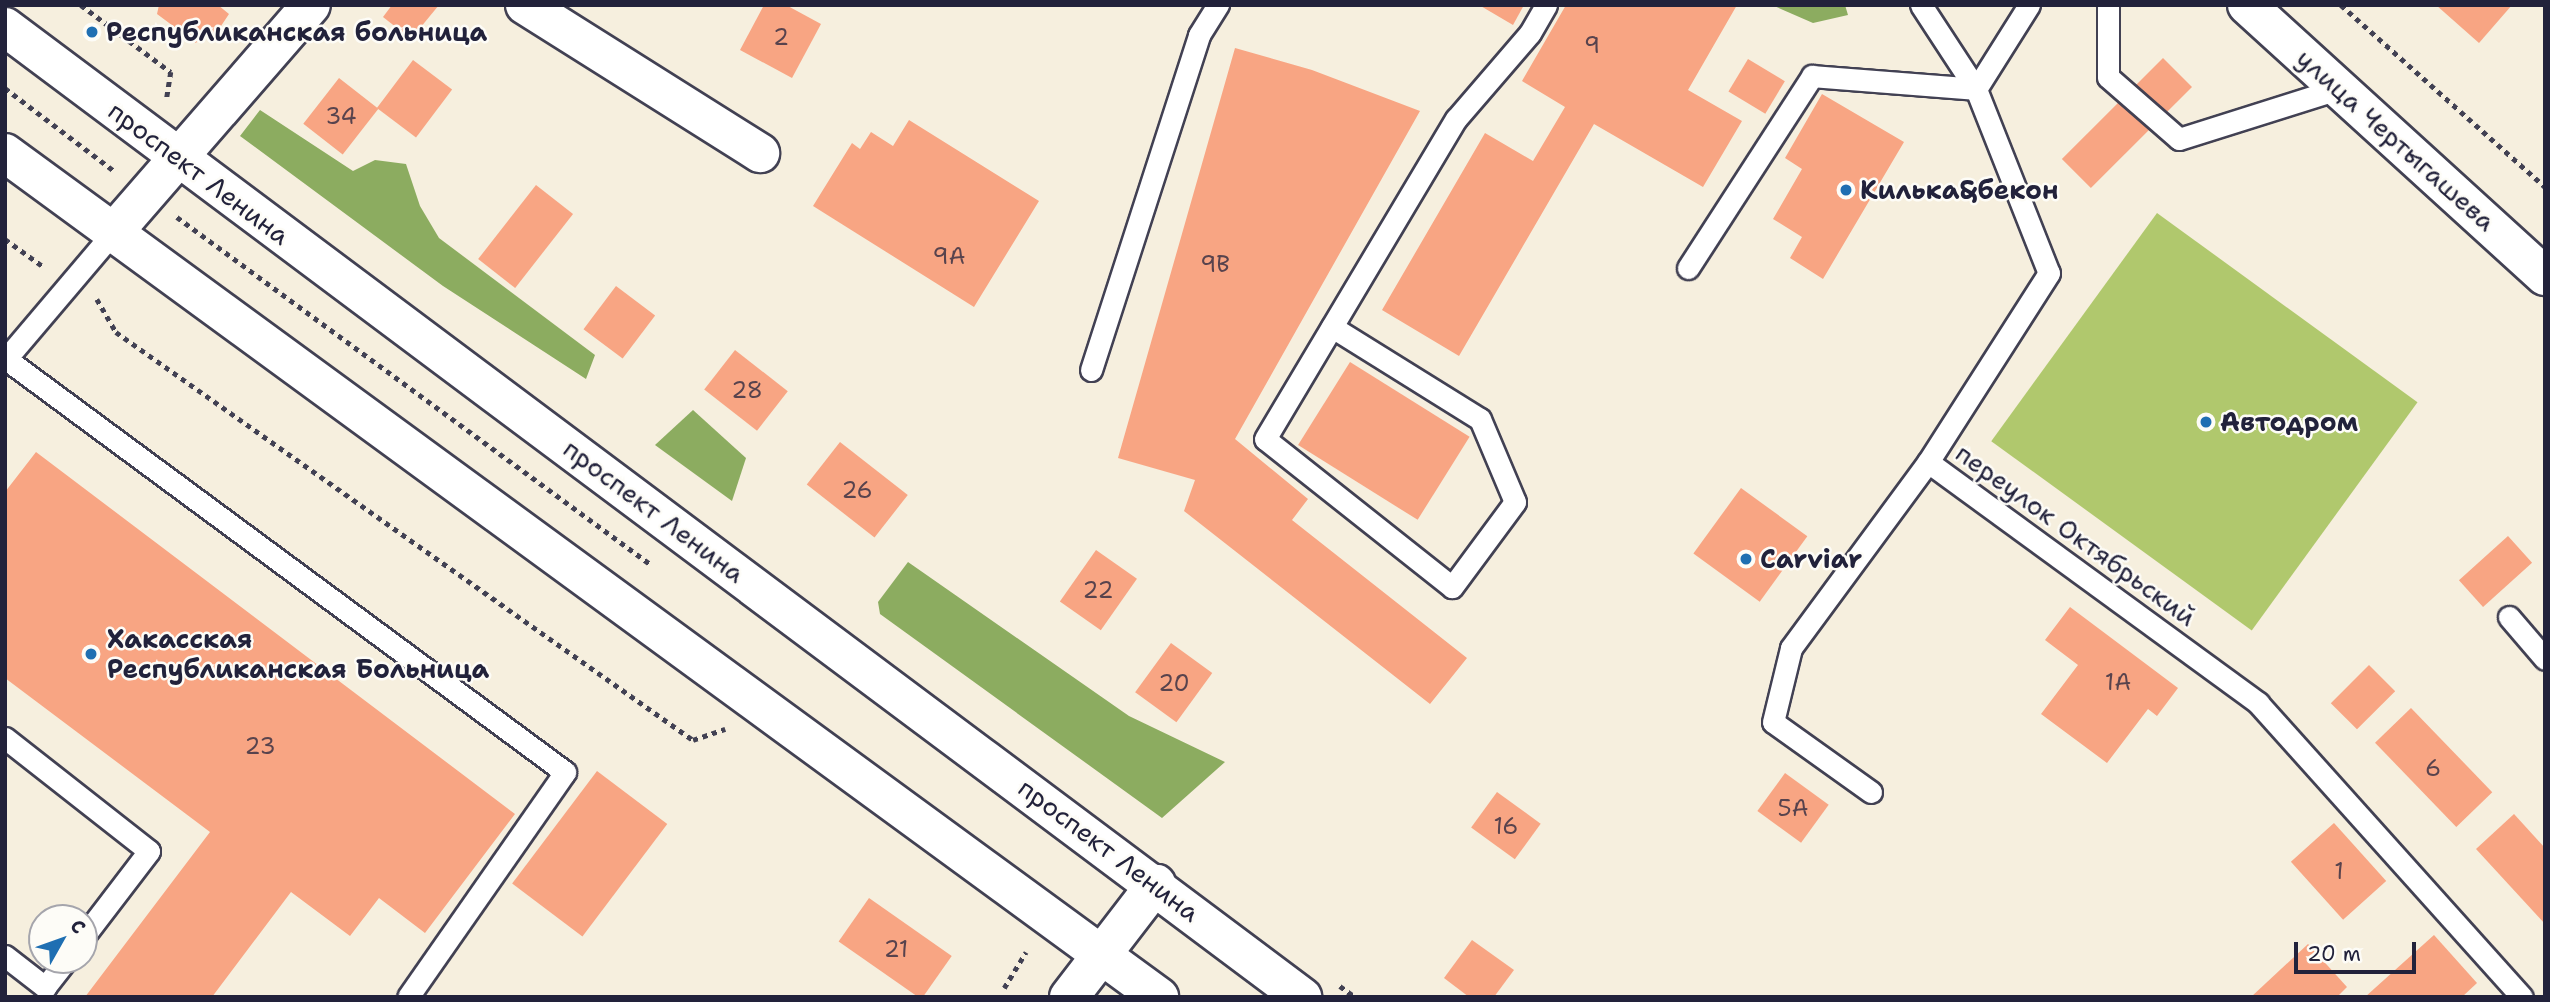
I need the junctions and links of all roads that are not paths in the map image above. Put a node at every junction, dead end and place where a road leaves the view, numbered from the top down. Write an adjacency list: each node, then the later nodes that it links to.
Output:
1 (525, 5): 13 (street)
2 (1218, 5): 20 (lane)
3 (1546, 5): 18 (lane)
4 (1921, 5): 11 (lane)
5 (2029, 5): 11 (lane)
6 (2108, 5): 10 (lane)
7 (2247, 5): 10 (street, улица Чертыгашева)
8 (309, 6): 14 (street)
9 (5, 27): 14 (street, проспект Ленина)
10 (2341, 88): 17 (street, улица Чертыгашева)
11 (1976, 89): 16 (lane); 21 (lane, переулок Октябрьский)
12 (5, 153): 15 (street)
13 (760, 153)
14 (177, 158): 15 (street); 26 (street, проспект Ленина)
15 (111, 234): 19 (lane); 28 (street)
16 (1688, 268)
17 (2545, 276)
18 (1332, 327): 18 (lane)
19 (6, 359): 33 (lane)
20 (1091, 370)
21 (1928, 462): 25 (lane); 37 (lane, переулок Октябрьский)
22 (2510, 617): 23 (lane)
23 (2545, 659)
24 (5, 738): 27 (lane)
25 (1871, 792)
26 (1156, 884): 28 (street); 36 (street, проспект Ленина)
27 (98, 918)
28 (1104, 953): 34 (street); 35 (street)
29 (5, 956): 31 (lane)
30 (28, 974): 32 (lane)
31 (28, 974)
32 (55, 974)
33 (408, 997)
34 (1069, 997)
35 (1159, 997)
36 (1302, 997)
37 (2522, 997)

